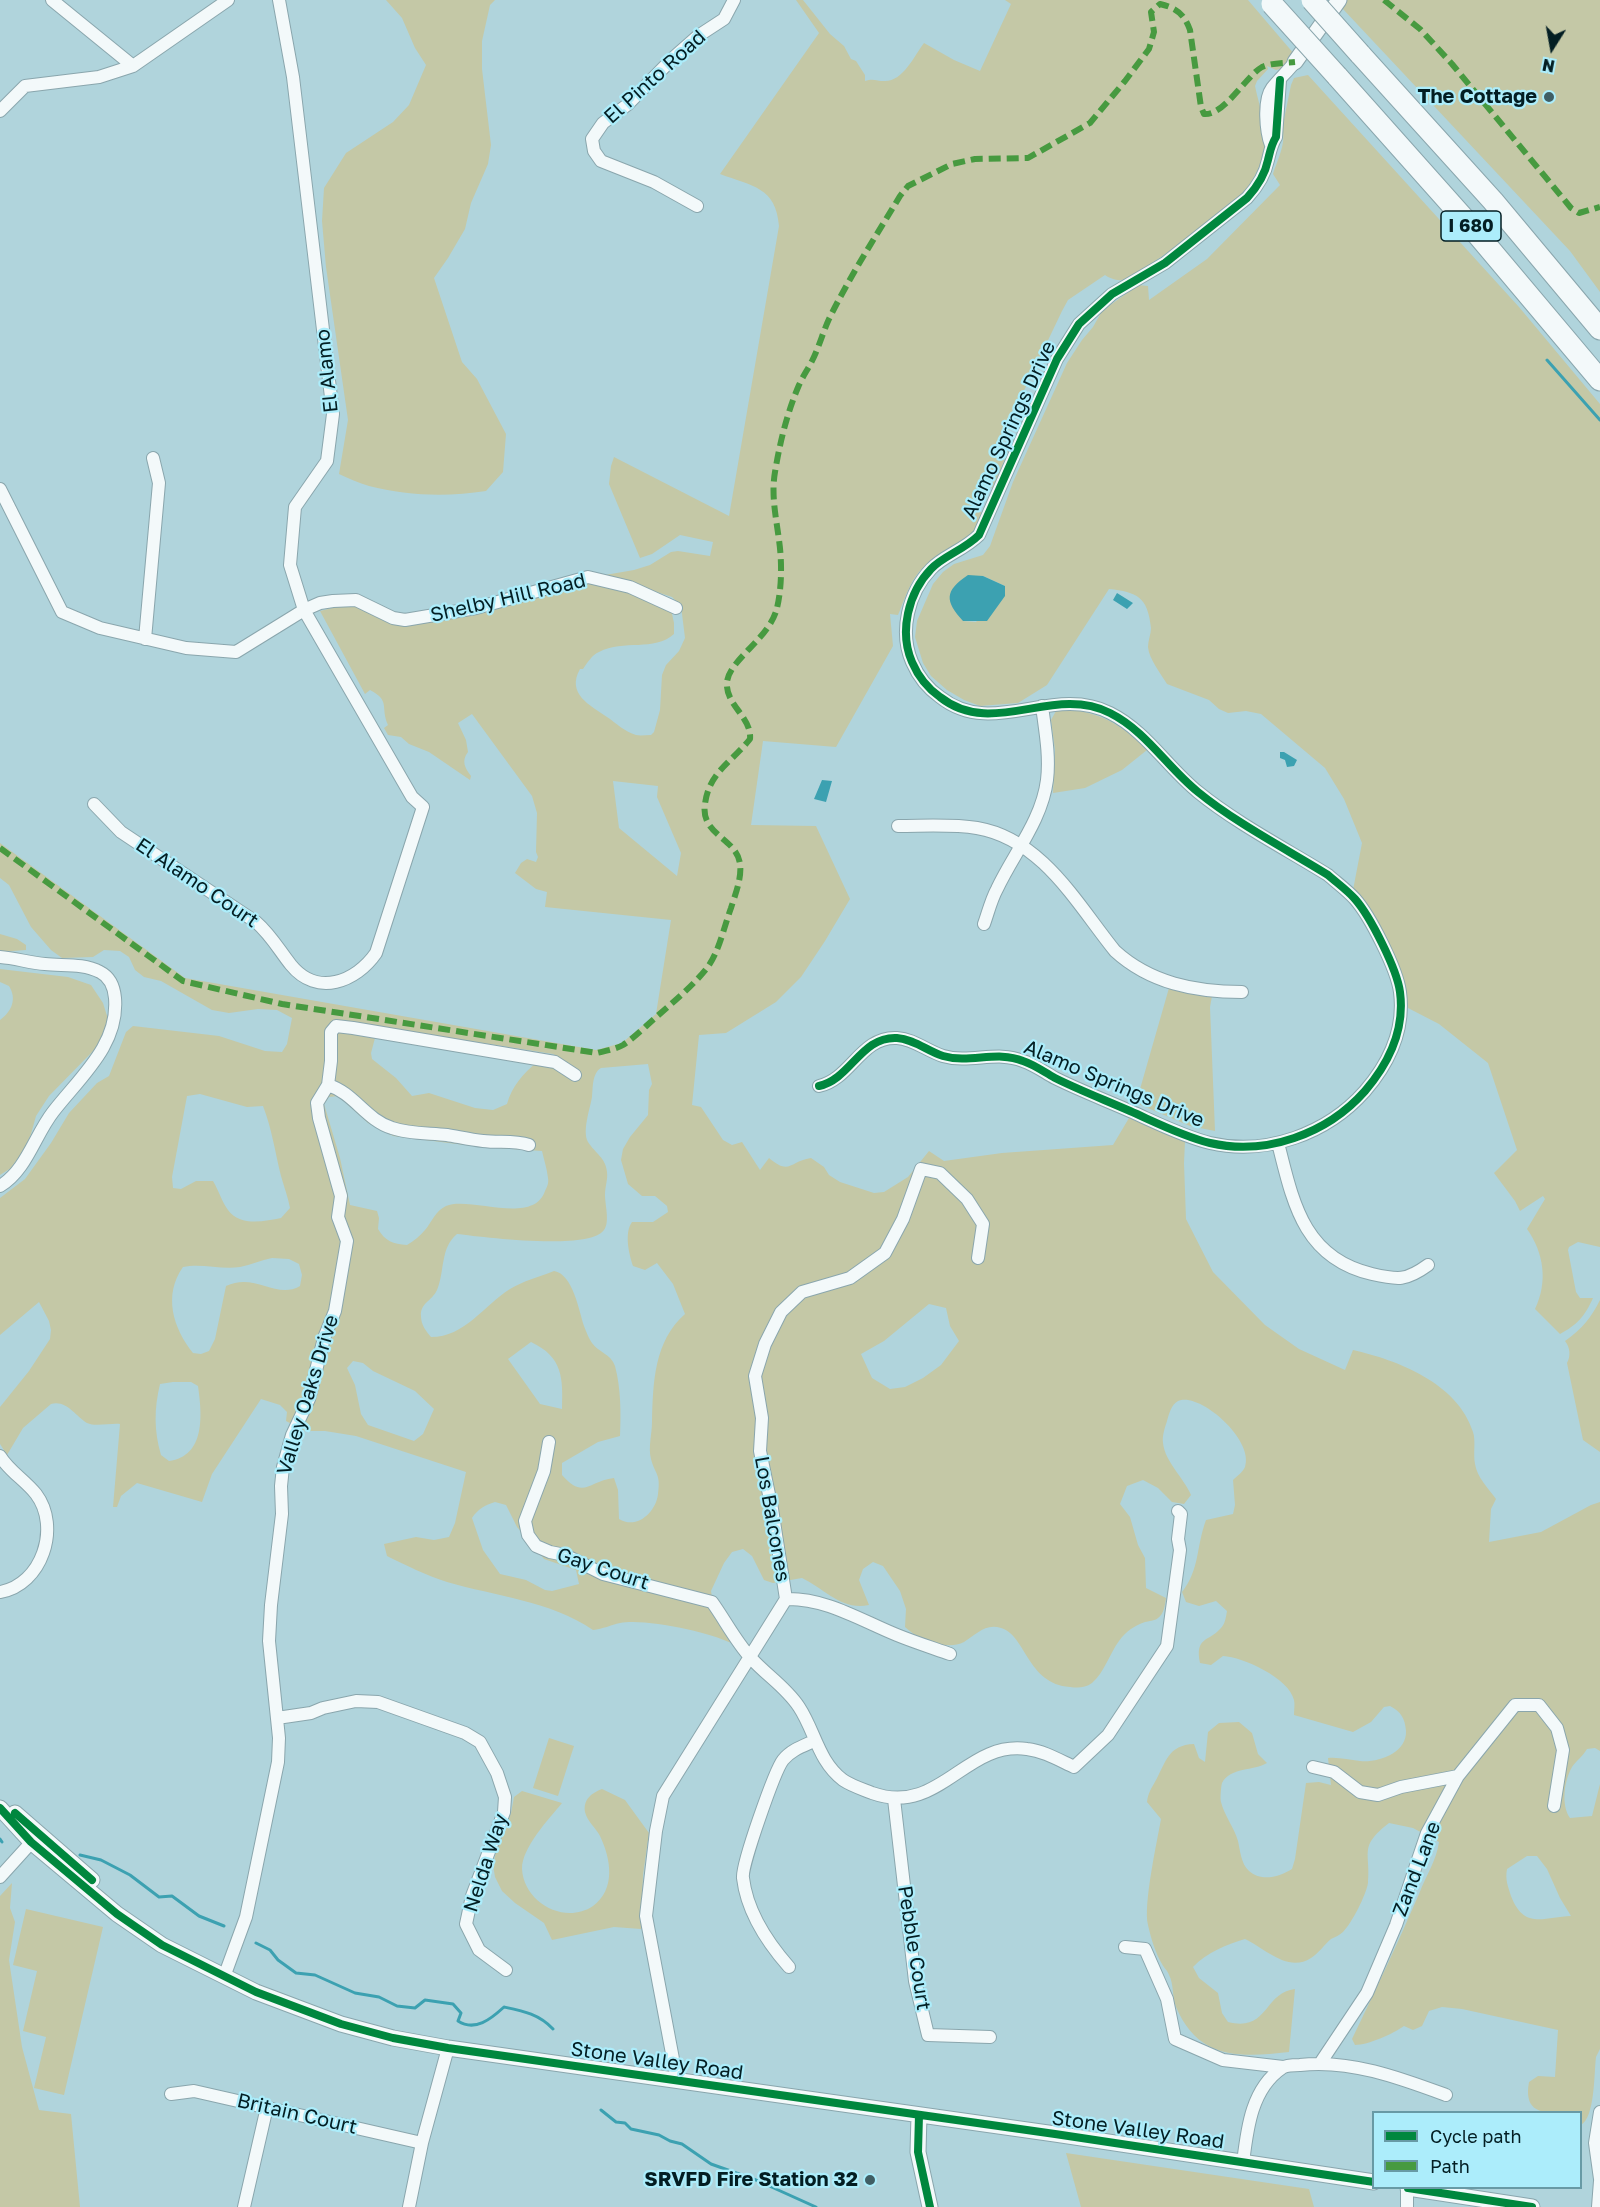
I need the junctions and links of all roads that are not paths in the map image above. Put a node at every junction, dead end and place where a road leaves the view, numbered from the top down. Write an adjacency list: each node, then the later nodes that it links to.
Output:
1 (52, 0): 9 (street)
2 (228, 0): 9 (street)
3 (279, 0): 17 (street, El Alamo)
4 (735, 0): 11 (street, El Pinto Road)
5 (1312, 0): 12 (highway, I 680, bridge)
6 (1339, 0): 8 (street)
7 (1271, 2): 13 (highway, I 680, bridge)
8 (1295, 62): 19 (street, Alamo Springs Drive)
9 (133, 66): 10 (street)
10 (0, 111)
11 (697, 206)
12 (1600, 329)
13 (1600, 380)
14 (153, 458): 18 (street)
15 (0, 489): 18 (street, Shelby Hill Road)
16 (676, 608): 17 (street, Shelby Hill Road)
17 (304, 610): 18 (street, Shelby Hill Road); 21 (street, El Alamo)
18 (145, 639)
19 (1042, 706): 23 (street); 30 (street, Alamo Springs Drive)
20 (94, 804): 21 (street, El Alamo Court)
21 (423, 807)
22 (898, 826): 23 (street)
23 (1021, 847): 24 (street); 26 (street)
24 (984, 924)
25 (0, 957): 32 (street)
26 (1242, 992)
27 (574, 1075): 28 (street, Valley Oaks Drive)
28 (328, 1086): 31 (street); 42 (street, Valley Oaks Drive)
29 (819, 1086): 30 (street, Alamo Springs Drive)
30 (1278, 1143): 34 (street)
31 (529, 1145)
32 (0, 1185)
33 (978, 1258): 39 (street, Los Balcones)
34 (1428, 1265)
35 (549, 1442): 41 (street, Gay Court)
36 (0, 1456): 38 (street)
37 (1179, 1511): 46 (street)
38 (0, 1592)
39 (786, 1599): 40 (street); 41 (street)
40 (950, 1654)
41 (750, 1657): 43 (street, Gay Court); 60 (street)
42 (277, 1718): 54 (street, Nelda Way); 55 (street, Valley Oaks Drive)
43 (814, 1741): 46 (street, Gay Court); 53 (street)
44 (1313, 1767): 45 (street)
45 (1458, 1776): 48 (street, Zand Lane); 58 (street, Zand Lane)
46 (894, 1799): 56 (street, Pebble Court)
47 (0, 1800): 50 (street, Stone Valley Road)
48 (1554, 1806)
49 (0, 1808): 50 (street, Stone Valley Road)
50 (36, 1838): 51 (street); 55 (street, Stone Valley Road)
51 (0, 1877)
52 (1125, 1947): 59 (street)
53 (789, 1967)
54 (506, 1970)
55 (224, 1977): 57 (street, Stone Valley Road)
56 (990, 2037)
57 (448, 2048): 60 (street, Stone Valley Road); 66 (street)
58 (1321, 2062): 59 (street); 62 (street)
59 (1283, 2067): 67 (street)
60 (677, 2080): 65 (street, Stone Valley Road)
61 (171, 2094): 63 (street, Britain Court)
62 (1446, 2095)
63 (267, 2107): 66 (street, Britain Court); 72 (street)
64 (1600, 2112): 68 (street)
65 (919, 2115): 67 (street, Stone Valley Road); 74 (street)
66 (422, 2143): 73 (street)
67 (1243, 2163): 69 (street, Stone Valley Road)
68 (1600, 2180): 77 (street)
69 (1372, 2182)
70 (1407, 2189): 75 (street)
71 (1420, 2189): 76 (street)
72 (244, 2207)
73 (409, 2207)
74 (930, 2207)
75 (1407, 2207)
76 (1532, 2207)
77 (1598, 2207)

